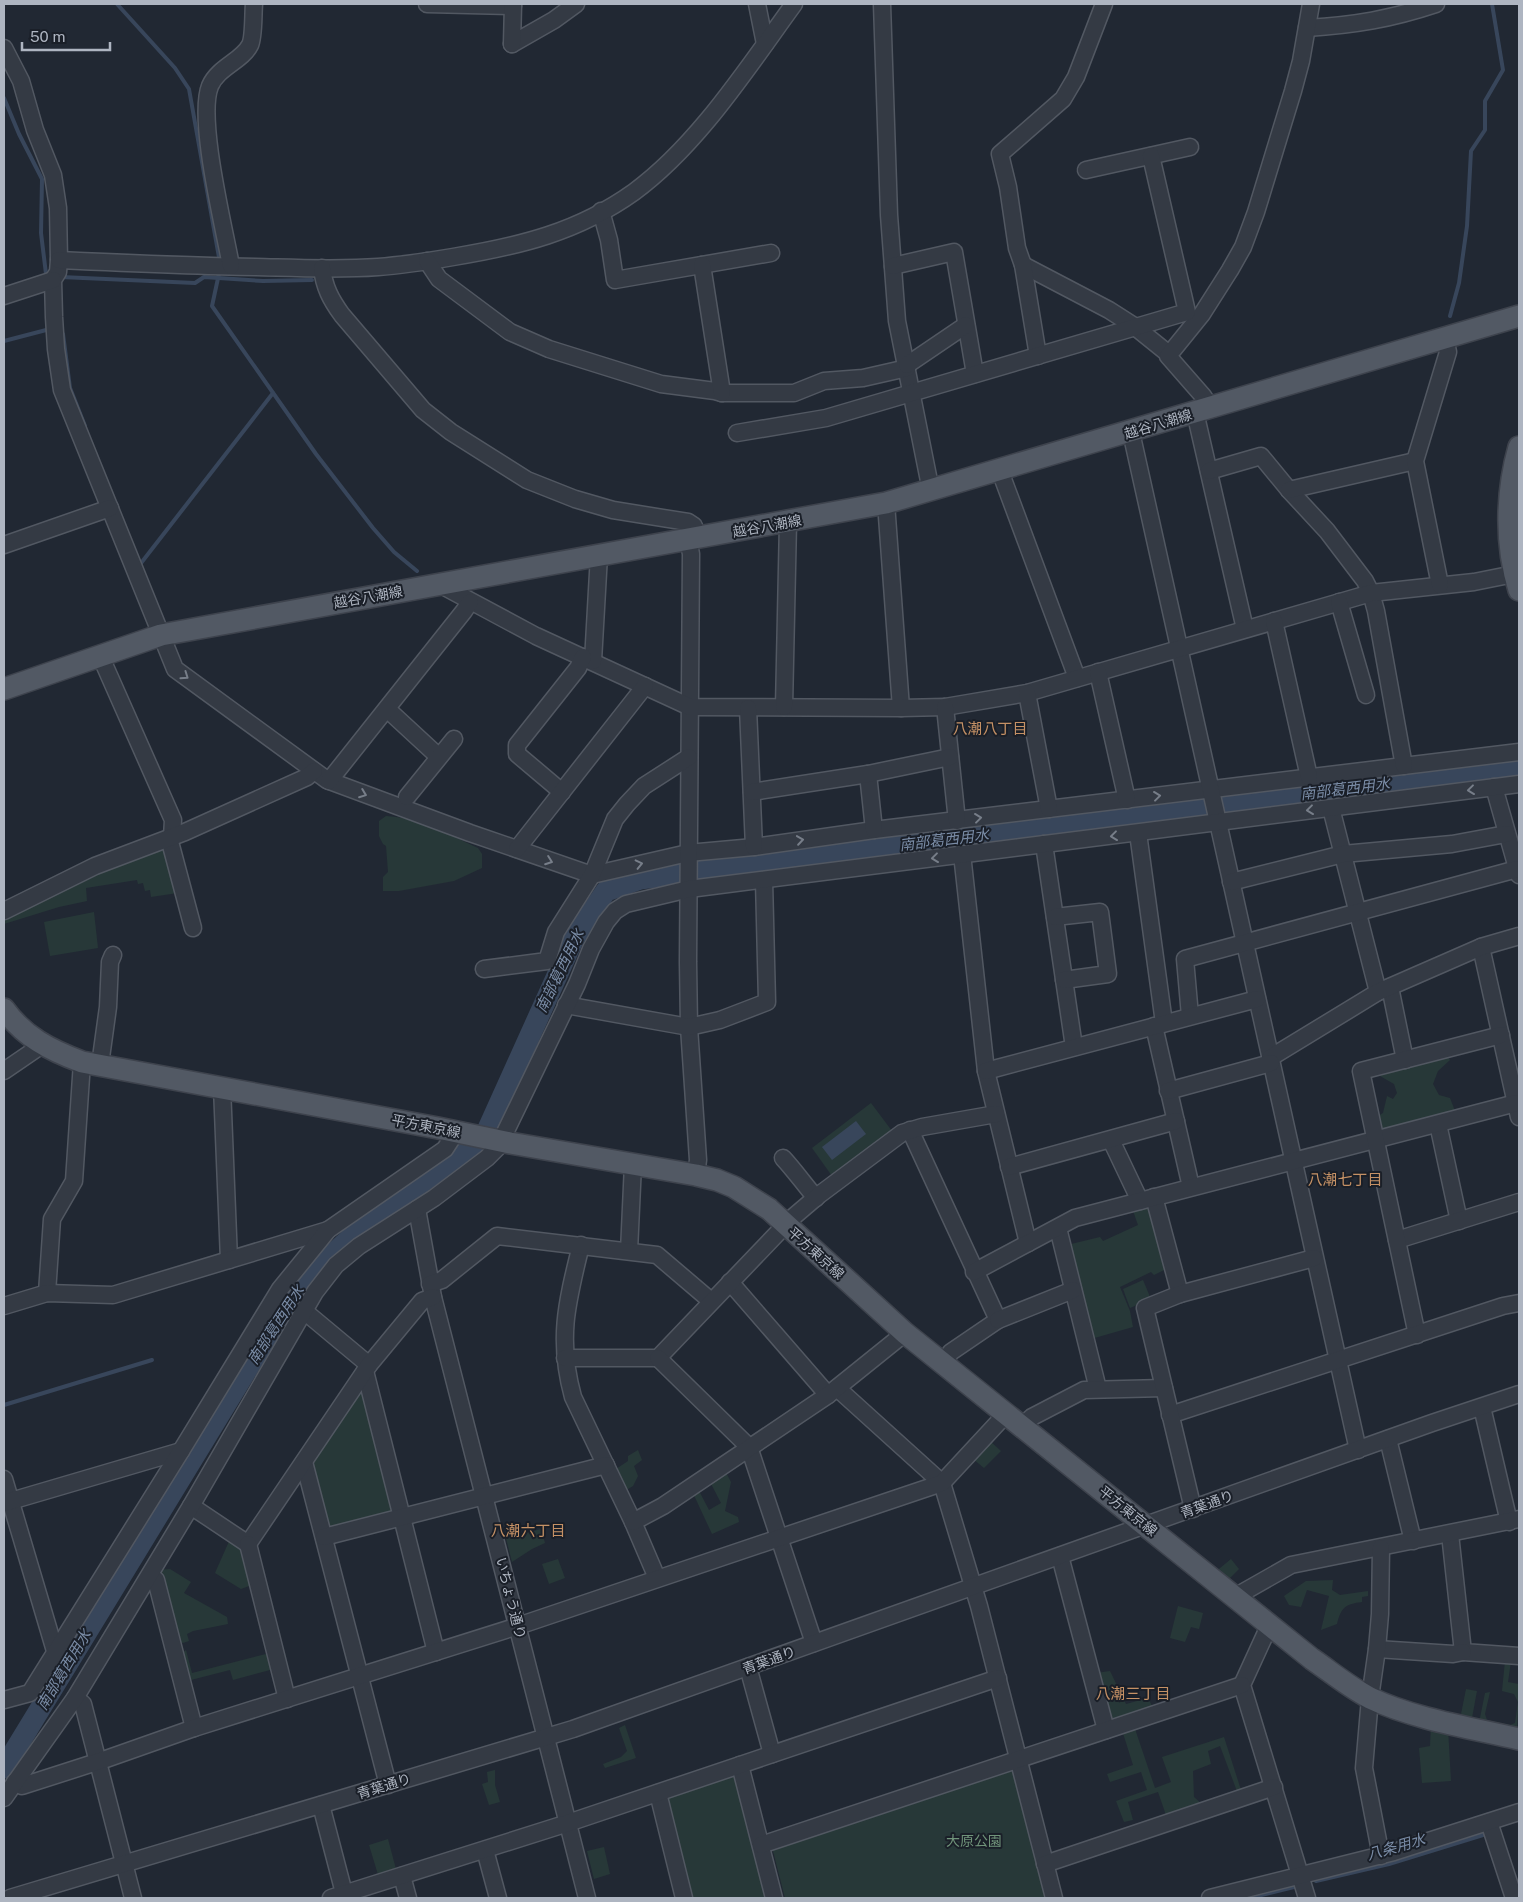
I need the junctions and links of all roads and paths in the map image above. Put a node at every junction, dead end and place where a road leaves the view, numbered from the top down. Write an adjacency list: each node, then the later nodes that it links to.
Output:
1 (254, 4): 23 (street)
2 (427, 4): 10 (street)
3 (576, 4): 10 (street)
4 (758, 4): 12 (street)
5 (794, 4): 12 (street)
6 (882, 4): 24 (street)
7 (1104, 4): 22 (street)
8 (1311, 4): 11 (street)
9 (1436, 4): 11 (street)
10 (513, 5)
11 (1307, 28): 32 (street)
12 (765, 44): 17 (street)
13 (4, 48): 19 (street)
14 (1190, 147): 15 (street)
15 (1151, 156): 16 (street); 30 (street)
16 (1086, 170)
17 (601, 212): 20 (street); 21 (street)
18 (771, 253): 21 (street)
19 (59, 260): 23 (street); 26 (street)
20 (427, 261): 25 (street); 36 (street)
21 (702, 265): 36 (street)
22 (1023, 265): 30 (street); 33 (street)
23 (231, 266): 25 (street)
24 (892, 266): 29 (street); 34 (street)
25 (322, 268): 50 (street)
26 (53, 280): 27 (street); 48 (street)
27 (4, 296)
28 (1519, 316): 31 (main road, 越谷八潮線)
29 (966, 325): 34 (street); 35 (street)
30 (1134, 326): 32 (street); 33 (street)
31 (1445, 338): 38 (main road, 越谷八潮線); 42 (street)
32 (1170, 355): 38 (street)
33 (1038, 356): 35 (street)
34 (907, 366): 36 (street); 37 (street)
35 (975, 374): 37 (street)
36 (722, 393)
37 (912, 394): 40 (street); 46 (street)
38 (1203, 410): 39 (main road, 越谷八潮線); 44 (street)
39 (1131, 432): 43 (main road, 越谷八潮線); 62 (street)
40 (738, 433)
41 (1519, 446): 53 (main road)
42 (1415, 461): 45 (street); 55 (street)
43 (1000, 470): 46 (main road, 越谷八潮線); 66 (street)
44 (1209, 471): 45 (street); 60 (street)
45 (1289, 490): 56 (street)
46 (931, 491): 47 (main road, 越谷八潮線)
47 (886, 503): 49 (main road, 越谷八潮線); 75 (street)
48 (110, 508): 51 (street); 61 (street)
49 (788, 522): 50 (main road, 越谷八潮線); 71 (street)
50 (692, 539): 52 (main road, 越谷八潮線); 73 (street)
51 (4, 545)
52 (598, 555): 54 (main road, 越谷八潮線); 64 (street)
53 (1517, 582): 55 (street)
54 (439, 584): 57 (street); 61 (main road, 越谷八潮線)
55 (1440, 585): 56 (street)
56 (1371, 593): 58 (street); 82 (street)
57 (470, 602): 64 (street); 76 (street)
58 (1340, 602): 59 (street); 70 (street)
59 (1274, 621): 60 (street); 85 (street)
60 (1245, 629): 62 (street)
61 (161, 635): 63 (main road, 越谷八潮線); 83 (street, one-way to 83)
62 (1179, 649): 65 (street); 89 (street)
63 (100, 655): 68 (main road, 越谷八潮線); 101 (street)
64 (588, 659): 67 (street); 90 (street)
65 (1098, 672): 66 (street); 93 (street)
66 (1077, 678): 69 (street)
67 (645, 686): 73 (street); 90 (street)
68 (4, 689)
69 (1027, 693): 72 (street); 95 (street)
70 (1366, 695)
71 (784, 707): 74 (street); 75 (street)
72 (945, 707): 75 (street); 81 (street)
73 (690, 708): 74 (street); 80 (street)
74 (748, 708): 91 (street)
75 (901, 708)
76 (387, 709): 79 (street); 86 (street)
77 (454, 738): 79 (street)
78 (1519, 752): 82 (street)
79 (439, 757): 92 (street)
80 (689, 757): 107 (street); 109 (street)
81 (950, 757): 84 (street); 96 (street)
82 (1404, 766): 85 (street)
83 (314, 771): 86 (street); 101 (street)
84 (868, 774): 91 (street); 98 (street)
85 (1309, 777): 89 (street)
86 (329, 781): 104 (street, one-way to 104)
87 (1519, 784): 88 (street)
88 (1494, 788): 94 (street, one-way to 94); 100 (street)
89 (1210, 789): 93 (street, one-way to 89); 97 (street)
90 (562, 792): 104 (street)
91 (752, 792): 103 (street)
92 (406, 797)
93 (1127, 800): 95 (street)
94 (1331, 808): 97 (street, one-way to 97); 106 (street)
95 (1049, 809): 96 (street, one-way to 95)
96 (957, 821): 98 (street)
97 (1217, 822): 99 (street); 111 (street)
98 (874, 830): 103 (street, one-way to 98)
99 (1138, 832): 102 (street, one-way to 102); 128 (street)
100 (1506, 834): 106 (street); 108 (street)
101 (170, 838): 113 (street); 116 (street)
102 (1044, 844): 105 (street); 115 (street)
103 (754, 846): 107 (street)
104 (517, 849): 109 (street, one-way to 109)
105 (962, 854): 110 (street, one-way to 110); 137 (street)
106 (1343, 854): 111 (street); 114 (street)
107 (688, 856): 109 (street, one-way to 107); 112 (street)
108 (1518, 872): 114 (street)
109 (592, 876): 121 (street)
110 (764, 880): 112 (street); 129 (street)
111 (1231, 882): 118 (street)
112 (689, 886): 125 (street); 129 (street)
113 (4, 911)
114 (1358, 912): 118 (street); 123 (street)
115 (1054, 917): 122 (street); 122 (street)
116 (195, 926)
117 (1519, 936): 119 (street)
118 (1244, 944): 124 (street); 127 (street)
119 (1481, 947): 123 (street); 130 (street)
120 (113, 955): 135 (street)
121 (484, 969)
122 (1064, 980): 132 (street)
123 (1384, 990): 133 (street); 134 (street)
124 (1257, 999): 127 (street); 133 (street)
125 (566, 1005): 129 (street); 148 (street)
126 (4, 1009): 131 (main road, 平方東京線)
127 (1190, 1016): 128 (street)
128 (1159, 1025): 132 (street); 139 (street)
129 (689, 1027): 153 (street)
130 (1508, 1044): 134 (street); 140 (street)
131 (42, 1045): 135 (main road, 平方東京線); 136 (street)
132 (1074, 1047): 137 (street)
133 (1270, 1060): 139 (street); 150 (street)
134 (1405, 1060): 147 (street)
135 (91, 1064): 138 (main road, 平方東京線); 173 (street)
136 (4, 1071)
137 (986, 1071): 141 (street)
138 (222, 1087): 145 (main road, 平方東京線); 168 (street)
139 (1168, 1091): 142 (street)
140 (1518, 1110): 143 (street)
141 (996, 1114): 144 (street); 152 (street)
142 (1176, 1121): 146 (street); 154 (street)
143 (1438, 1124): 147 (street); 159 (street)
144 (910, 1130): 155 (street); 169 (street)
145 (462, 1133): 148 (main road, 平方東京線); 162 (street)
146 (1110, 1140): 152 (street); 156 (street)
147 (1376, 1140): 150 (street); 163 (street)
148 (500, 1141): 151 (main road, 平方東京線); 158 (street)
149 (783, 1158): 155 (street)
150 (1293, 1160): 154 (street); 167 (street)
151 (633, 1164): 153 (main road, 平方東京線); 166 (street)
152 (1009, 1167): 164 (street)
153 (696, 1175): 160 (main road, 平方東京線)
154 (1191, 1187): 156 (street)
155 (816, 1198): 160 (street)
156 (1147, 1199): 161 (street); 174 (street)
157 (1519, 1202): 159 (street)
158 (417, 1210): 171 (street, いちょう通り); 178 (street)
159 (1459, 1221): 163 (street)
160 (785, 1224): 170 (street); 180 (main road, 平方東京線)
161 (1058, 1228): 164 (street); 172 (street)
162 (328, 1230): 168 (street); 197 (street)
163 (1397, 1240): 181 (street)
164 (1028, 1243): 169 (street)
165 (581, 1245): 166 (street); 171 (street); 182 (street)
166 (628, 1251): 175 (street)
167 (1314, 1258): 174 (street); 184 (street)
168 (229, 1260): 173 (street)
169 (974, 1272): 179 (street)
170 (730, 1282): 175 (street); 189 (street)
171 (432, 1290): 186 (street); 202 (street, いちょう通り)
172 (1073, 1290): 179 (street); 188 (street)
173 (47, 1293): 177 (street)
174 (1180, 1294): 187 (street)
175 (712, 1301): 183 (street)
176 (1519, 1303): 181 (street)
177 (4, 1306)
178 (303, 1310): 186 (street); 204 (street)
179 (998, 1320): 185 (street)
180 (904, 1333): 185 (main road, 平方東京線); 189 (street)
181 (1416, 1335): 184 (street)
182 (565, 1358): 183 (street); 199 (street)
183 (658, 1358): 195 (street)
184 (1338, 1360): 192 (street); 196 (street)
185 (942, 1364): 193 (main road, 平方東京線)
186 (367, 1368): 198 (street); 206 (street)
187 (1164, 1388): 188 (street); 192 (street)
188 (1098, 1389): 193 (street)
189 (832, 1392): 195 (street); 201 (street)
190 (1519, 1394): 191 (street, 青葉通り)
191 (1482, 1407): 194 (street, 青葉通り); 207 (street)
192 (1170, 1415): 205 (street)
193 (1014, 1420): 201 (street); 209 (main road, 平方東京線)
194 (1388, 1439): 196 (street, 青葉通り); 213 (street)
195 (749, 1447): 208 (street); 212 (street)
196 (1358, 1450): 205 (street, 青葉通り)
197 (181, 1451): 203 (street); 225 (street)
198 (304, 1462): 211 (street); 214 (street)
199 (606, 1465): 202 (street); 208 (street)
200 (4, 1479): 203 (street)
201 (942, 1483): 212 (street); 219 (street)
202 (484, 1495): 206 (street); 221 (street, いちょう通り)
203 (7, 1502): 225 (street)
204 (191, 1506): 214 (street); 217 (street)
205 (1193, 1509): 209 (street, 青葉通り)
206 (402, 1517): 211 (street); 226 (street)
207 (1517, 1520): 210 (street)
208 (633, 1522): 218 (street)
209 (1146, 1526): 216 (street, 青葉通り); 220 (main road, 平方東京線)
210 (1450, 1534): 213 (street); 227 (street)
211 (324, 1537): 230 (street)
212 (779, 1539): 218 (street); 223 (street)
213 (1413, 1541): 215 (street)
214 (248, 1544): 235 (street)
215 (1381, 1548): 220 (street); 224 (street)
216 (1060, 1556): 219 (street, 青葉通り); 238 (street)
217 (150, 1576): 233 (street); 237 (street)
218 (657, 1578): 221 (street)
219 (973, 1586): 223 (street, 青葉通り); 231 (street)
220 (1236, 1599): 222 (main road, 平方東京線)
221 (518, 1626): 226 (street); 239 (street, いちょう通り)
222 (1269, 1626): 232 (street); 234 (main road, 平方東京線)
223 (814, 1644): 229 (street, 青葉通り)
224 (1377, 1649): 227 (street); 234 (street)
225 (55, 1651): 236 (street)
226 (436, 1652): 230 (street)
227 (1463, 1652): 228 (street)
228 (1519, 1656)
229 (748, 1667): 239 (street, 青葉通り); 241 (street)
230 (360, 1676): 235 (street); 246 (street)
231 (998, 1678): 241 (street); 242 (street)
232 (1242, 1684): 238 (street); 247 (street)
233 (75, 1698): 243 (street); 245 (street)
234 (1370, 1698): 240 (main road, 平方東京線); 256 (street)
235 (287, 1699): 237 (street)
236 (4, 1700)
237 (194, 1728): 243 (street)
238 (1106, 1730): 242 (street)
239 (546, 1737): 246 (street, 青葉通り); 253 (street, いちょう通り)
240 (1519, 1739)
241 (772, 1754): 244 (street)
242 (1019, 1759): 254 (street); 258 (street)
243 (98, 1762): 245 (street); 257 (street)
244 (740, 1765): 248 (street); 254 (street)
245 (15, 1782): 249 (street)
246 (388, 1785): 250 (street, 青葉通り)
247 (1274, 1787): 258 (street); 260 (street)
248 (658, 1793): 253 (street); 268 (street)
249 (4, 1798)
250 (322, 1805): 257 (street, 青葉通り); 261 (street)
251 (1519, 1812): 252 (street)
252 (1490, 1822): 256 (street); 262 (street)
253 (568, 1823): 255 (street); 267 (street, いちょう通り)
254 (761, 1846): 269 (street)
255 (485, 1850): 259 (street); 266 (street)
256 (1380, 1856): 260 (street)
257 (124, 1864): 263 (street, 青葉通り); 264 (street)
258 (1045, 1864): 270 (street)
259 (402, 1876): 261 (street); 265 (street)
260 (1301, 1876): 271 (street); 272 (street)
261 (337, 1896)
262 (1512, 1896)
263 (10, 1898)
264 (133, 1898)
265 (408, 1898)
266 (498, 1898)
267 (588, 1898)
268 (684, 1898)
269 (774, 1898)
270 (1054, 1898)
271 (1210, 1898)
272 (1307, 1898)

